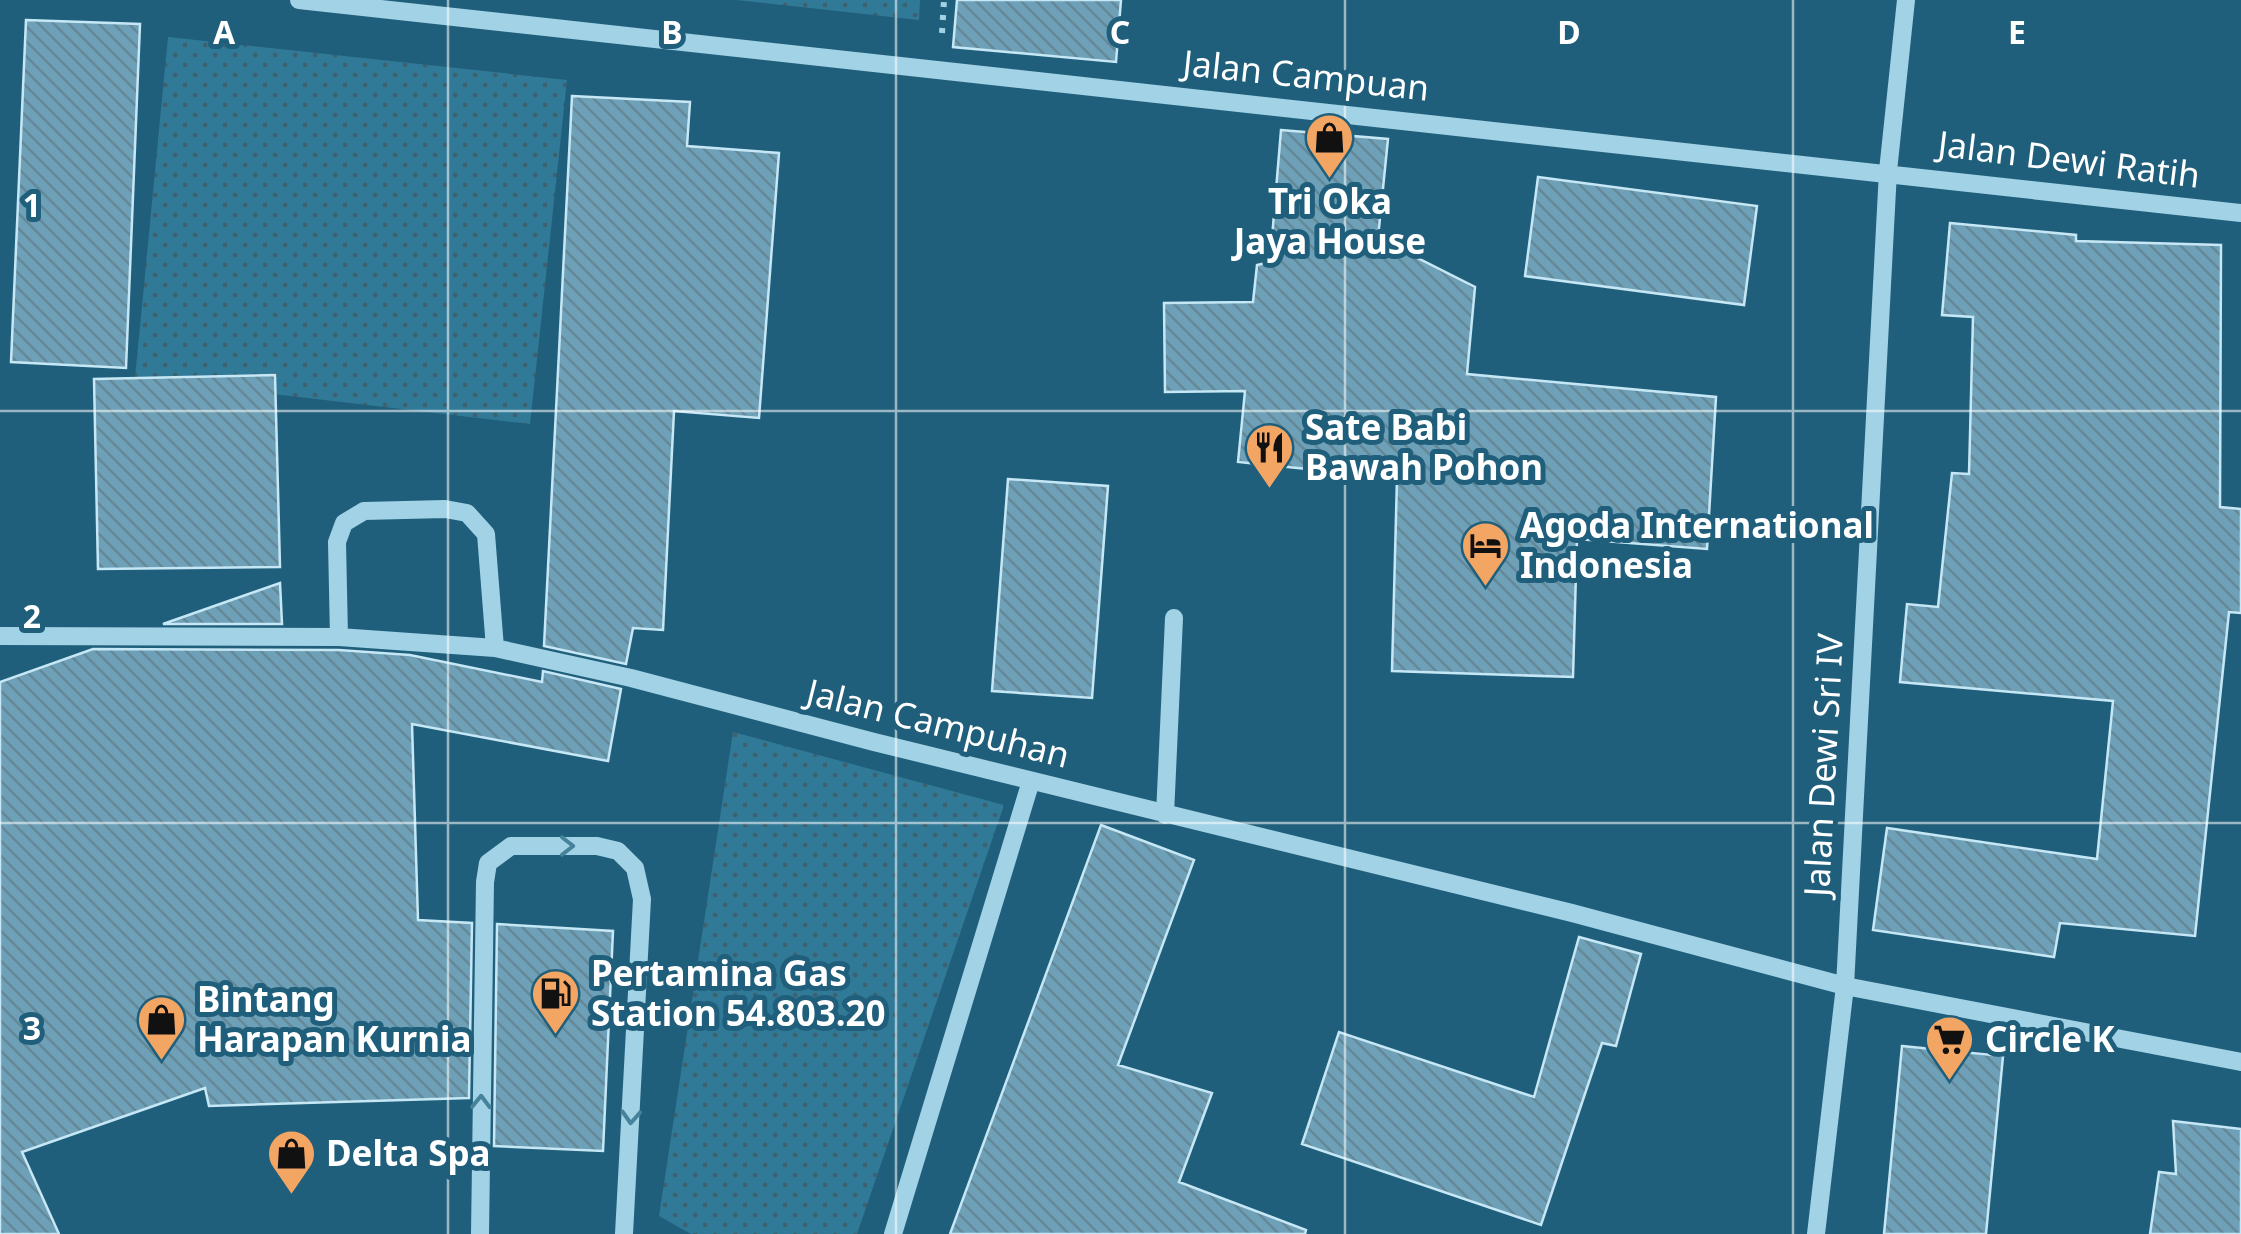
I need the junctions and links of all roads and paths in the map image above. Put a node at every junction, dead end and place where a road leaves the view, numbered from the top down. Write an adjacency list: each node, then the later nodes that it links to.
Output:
1 (299, 0): 3 (street, Jalan Campuan)
2 (1906, 0): 3 (street, Jalan Dewi Sri IV)
3 (1888, 171): 4 (street, Jalan Dewi Ratih); 11 (street, Jalan Dewi Sri IV)
4 (2241, 213)
5 (1174, 618): 10 (street)
6 (0, 636): 7 (street, Jalan Campuhan)
7 (338, 638): 8 (street, Jalan Campuhan); 8 (street)
8 (495, 648): 9 (street, Jalan Campuhan)
9 (1032, 781): 10 (street, Jalan Campuhan); 15 (street)
10 (1165, 815): 11 (street, Jalan Campuhan)
11 (1845, 986): 12 (street, Jalan Campuhan); 16 (street, Jalan Dewi Sri IV)
12 (2241, 1062)
13 (480, 1234): 14 (street, one-way to 14)
14 (624, 1234)
15 (893, 1234)
16 (1816, 1234)

